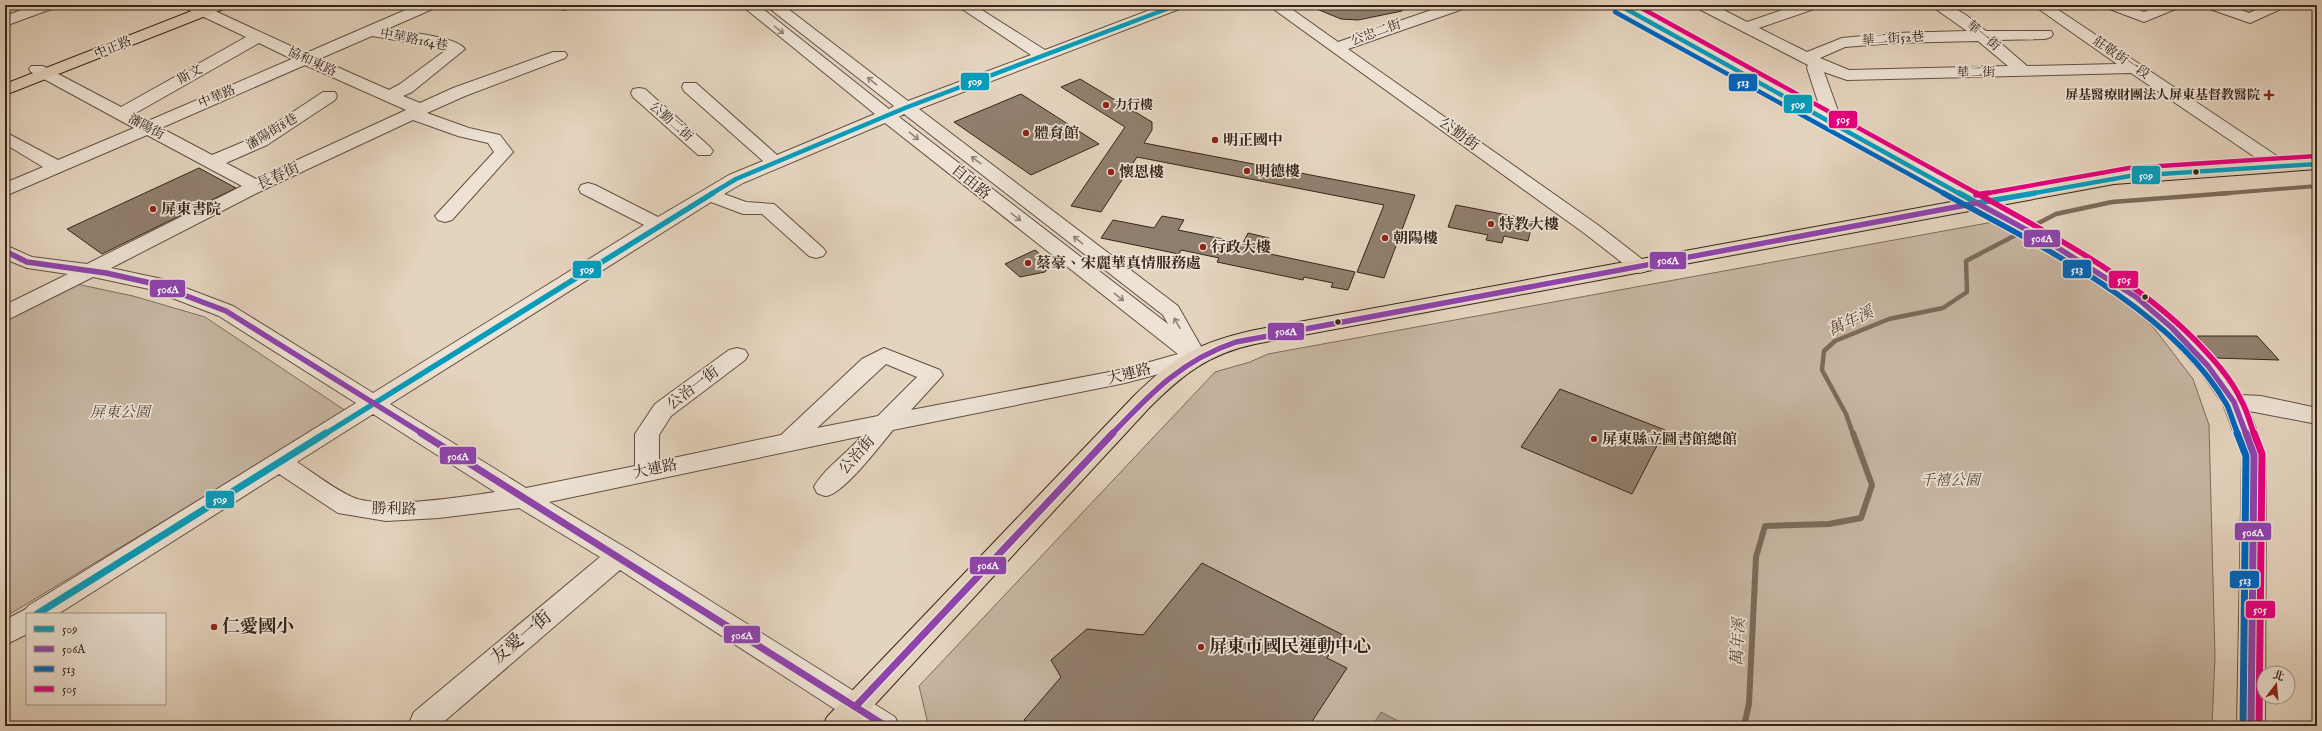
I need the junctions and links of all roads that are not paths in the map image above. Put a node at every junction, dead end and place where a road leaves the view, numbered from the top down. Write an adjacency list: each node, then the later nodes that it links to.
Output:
1 (49, 5): 21 (street)
2 (190, 5): 20 (street, 協和東路)
3 (221, 5): 20 (main road, 中正路)
4 (430, 5): 23 (street, 中華路)
5 (749, 5): 43 (street, 自由路, one-way to 43)
6 (773, 5): 40 (street, 自由路, one-way to 6)
7 (964, 5): 29 (street)
8 (1177, 5): 29 (street)
9 (1276, 5): 27 (street, 公勤街)
10 (1461, 5): 27 (street, 公忠二街)
11 (1619, 5): 44 (street)
12 (1702, 5): 22 (street, 華二街)
13 (1812, 5): 22 (street)
14 (1938, 5): 25 (street, 華一街)
15 (2041, 5): 32 (street, 莊敬街一段)
16 (2112, 5): 17 (street)
17 (2172, 5)
18 (2212, 5): 19 (street)
19 (2278, 5)
20 (204, 12): 26 (street, 協和東路); 33 (main road, 中正路)
21 (5, 21)
22 (1746, 27): 31 (street, 華二街)
23 (370, 31): 30 (street, 中華路); 39 (street, 中華路164巷)
24 (2045, 34): 25 (street, 華二街52巷)
25 (1982, 35): 31 (street, 華二街52巷); 34 (street, 華一街)
26 (259, 37): 30 (street, 協和東路); 42 (street, 斯文)
27 (1338, 47): 62 (street, 公勤街)
28 (559, 55): 41 (street, 長春街)
29 (1042, 55): 40 (street)
30 (305, 59): 39 (street, 協和東路); 45 (street, 中華路)
31 (1812, 61): 34 (street, 華二街); 44 (street)
32 (2136, 68): 34 (street, 華二街); 51 (street, 莊敬街一段)
33 (42, 71): 36 (main road, 中正路); 42 (street, 瀋陽街)
34 (2025, 72)
35 (690, 87): 49 (street)
36 (5, 90)
37 (639, 93): 47 (street, 公勤二街)
38 (329, 96): 48 (street, 瀋陽街8巷)
39 (390, 96): 41 (street, 協和東路)
40 (905, 108): 43 (street); 66 (street, 自由路, one-way to 40)
41 (417, 112): 53 (street, 長春街); 58 (street, 協和東路)
42 (121, 114): 45 (street, 瀋陽街)
43 (887, 114): 49 (street); 66 (street, 自由路, one-way to 66)
44 (1833, 122): 57 (street)
45 (147, 128): 48 (street, 瀋陽街); 52 (street, 中華路)
46 (5, 137): 52 (street)
47 (704, 151)
48 (212, 162): 53 (street, 瀋陽街)
49 (775, 162): 56 (street)
50 (2317, 164): 51 (main road, 大連路)
51 (2280, 166): 57 (main road, 大連路)
52 (56, 167): 55 (street, 中華路)
53 (256, 186): 63 (street, 長春街)
54 (588, 189): 59 (street)
55 (5, 190)
56 (709, 194): 59 (street); 61 (street)
57 (1977, 203): 62 (main road, 大連路); 67 (street)
58 (445, 216)
59 (658, 226): 68 (street)
60 (5, 251): 63 (street)
61 (816, 252)
62 (1640, 267): 66 (main road, 大連路)
63 (90, 270): 64 (street, 長春街); 68 (street)
64 (5, 314)
65 (737, 355): 73 (street, 公治一街)
66 (1196, 357): 70 (street, 大連路); 80 (main road)
67 (2234, 402): 69 (street); 83 (street)
68 (372, 404): 72 (street); 75 (street)
69 (2317, 416)
70 (886, 422): 71 (street, 大連路); 71 (street); 74 (street, 公治街)
71 (788, 442): 73 (street, 大連路)
72 (279, 462): 75 (street, 勝利路); 77 (street)
73 (647, 471): 75 (street, 大連路)
74 (826, 487)
75 (523, 498): 76 (street)
76 (619, 556): 80 (street); 81 (street, 友愛一街)
77 (39, 613)
78 (26, 621): 79 (street)
79 (5, 634)
80 (846, 717): 82 (street)
81 (424, 721)
82 (885, 726)
83 (2251, 726)

